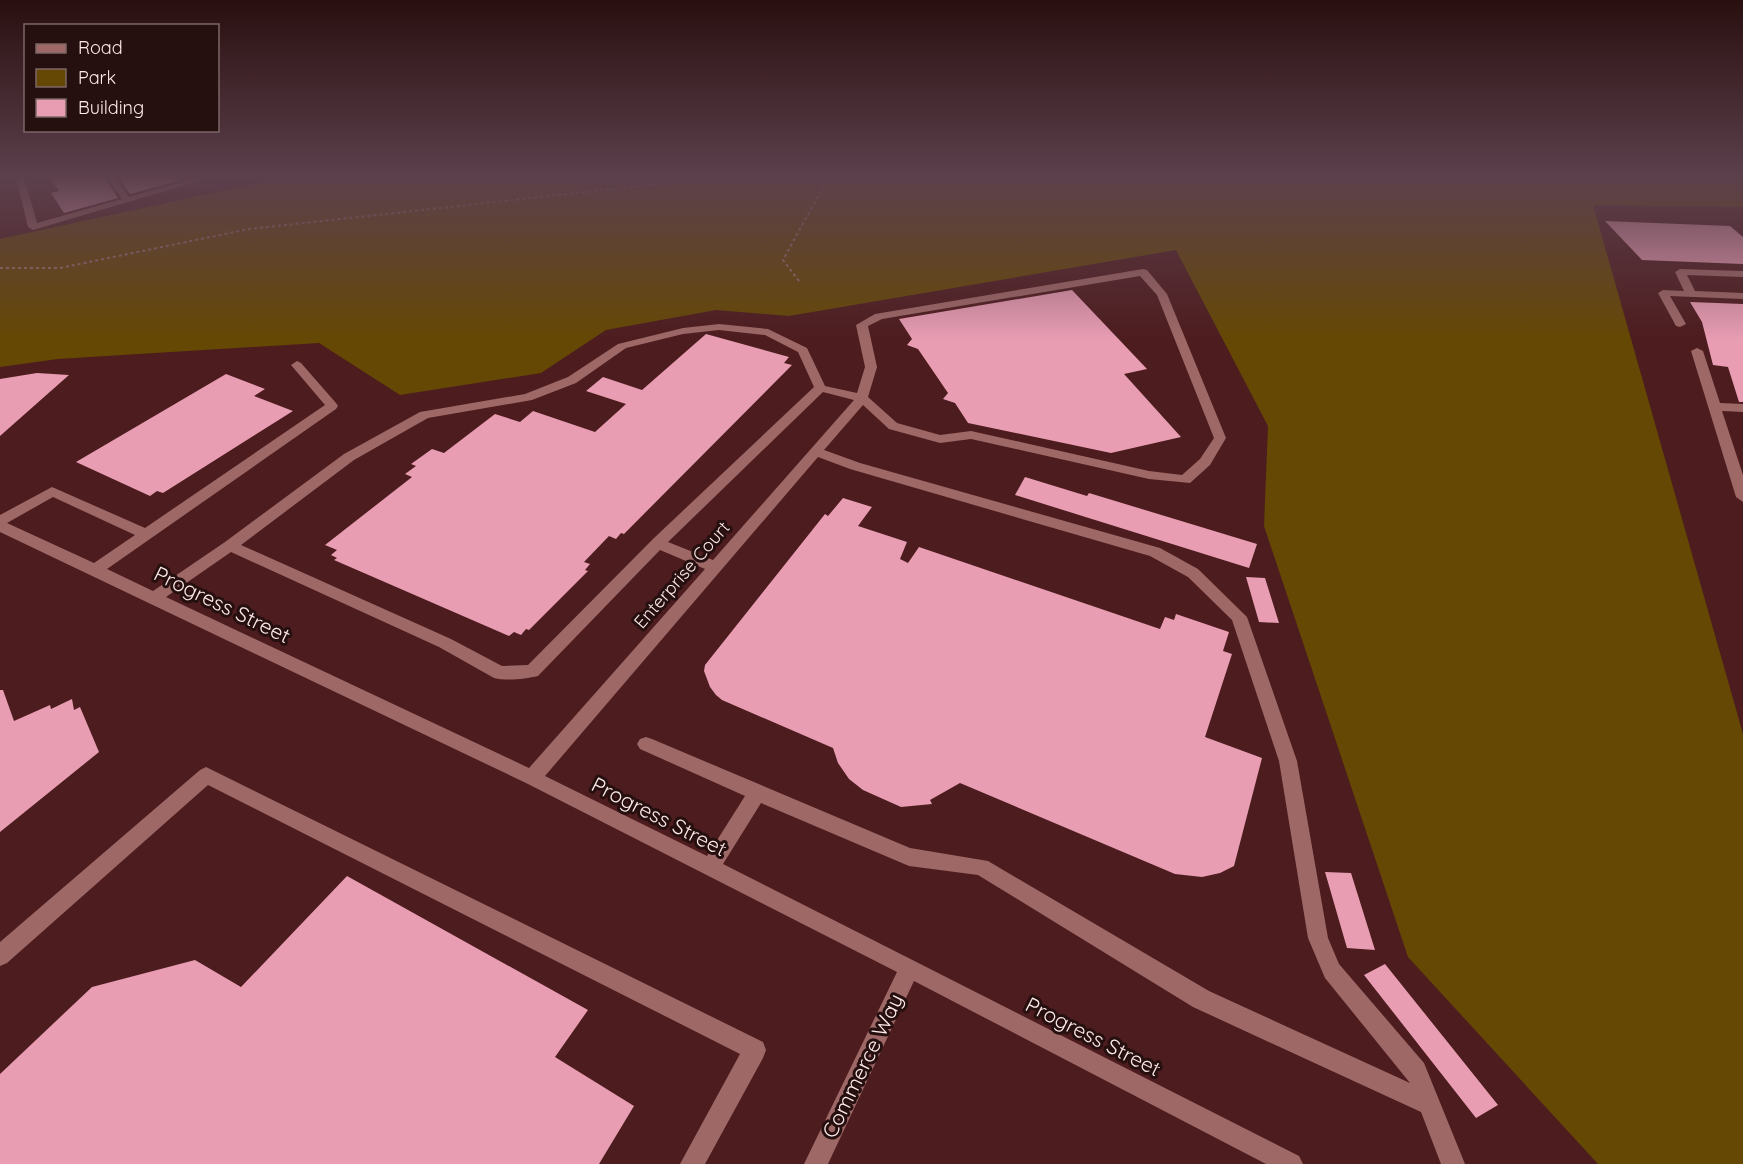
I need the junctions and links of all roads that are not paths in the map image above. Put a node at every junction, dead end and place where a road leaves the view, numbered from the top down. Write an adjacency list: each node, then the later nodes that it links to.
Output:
1 (1743, 274): 2 (street)
2 (1692, 295): 3 (street); 4 (street)
3 (1743, 296)
4 (1680, 324)
5 (1697, 351): 9 (street)
6 (297, 365): 14 (street)
7 (820, 387): 8 (street); 15 (street); 16 (street)
8 (862, 398): 8 (street); 11 (street, Enterprise Court)
9 (1715, 407): 10 (street); 12 (street)
10 (1743, 408)
11 (816, 451): 17 (street, Enterprise Court); 26 (street)
12 (1743, 497)
13 (0, 523): 14 (street); 18 (street, Progress Street)
14 (145, 534): 18 (street)
15 (658, 543): 16 (street); 17 (street)
16 (230, 546): 19 (street)
17 (715, 567): 21 (street, Enterprise Court)
18 (96, 569): 19 (street, Progress Street)
19 (155, 597): 21 (street, Progress Street)
20 (646, 744): 22 (street)
21 (532, 778): 23 (street, Progress Street)
22 (757, 793): 23 (street); 26 (street)
23 (711, 868): 25 (street, Progress Street)
24 (0, 956): 27 (street)
25 (910, 968): 28 (street, Commerce Way); 29 (street, Progress Street)
26 (1429, 1104): 30 (street)
27 (692, 1164)
28 (816, 1164)
29 (1291, 1164)
30 (1453, 1164)

